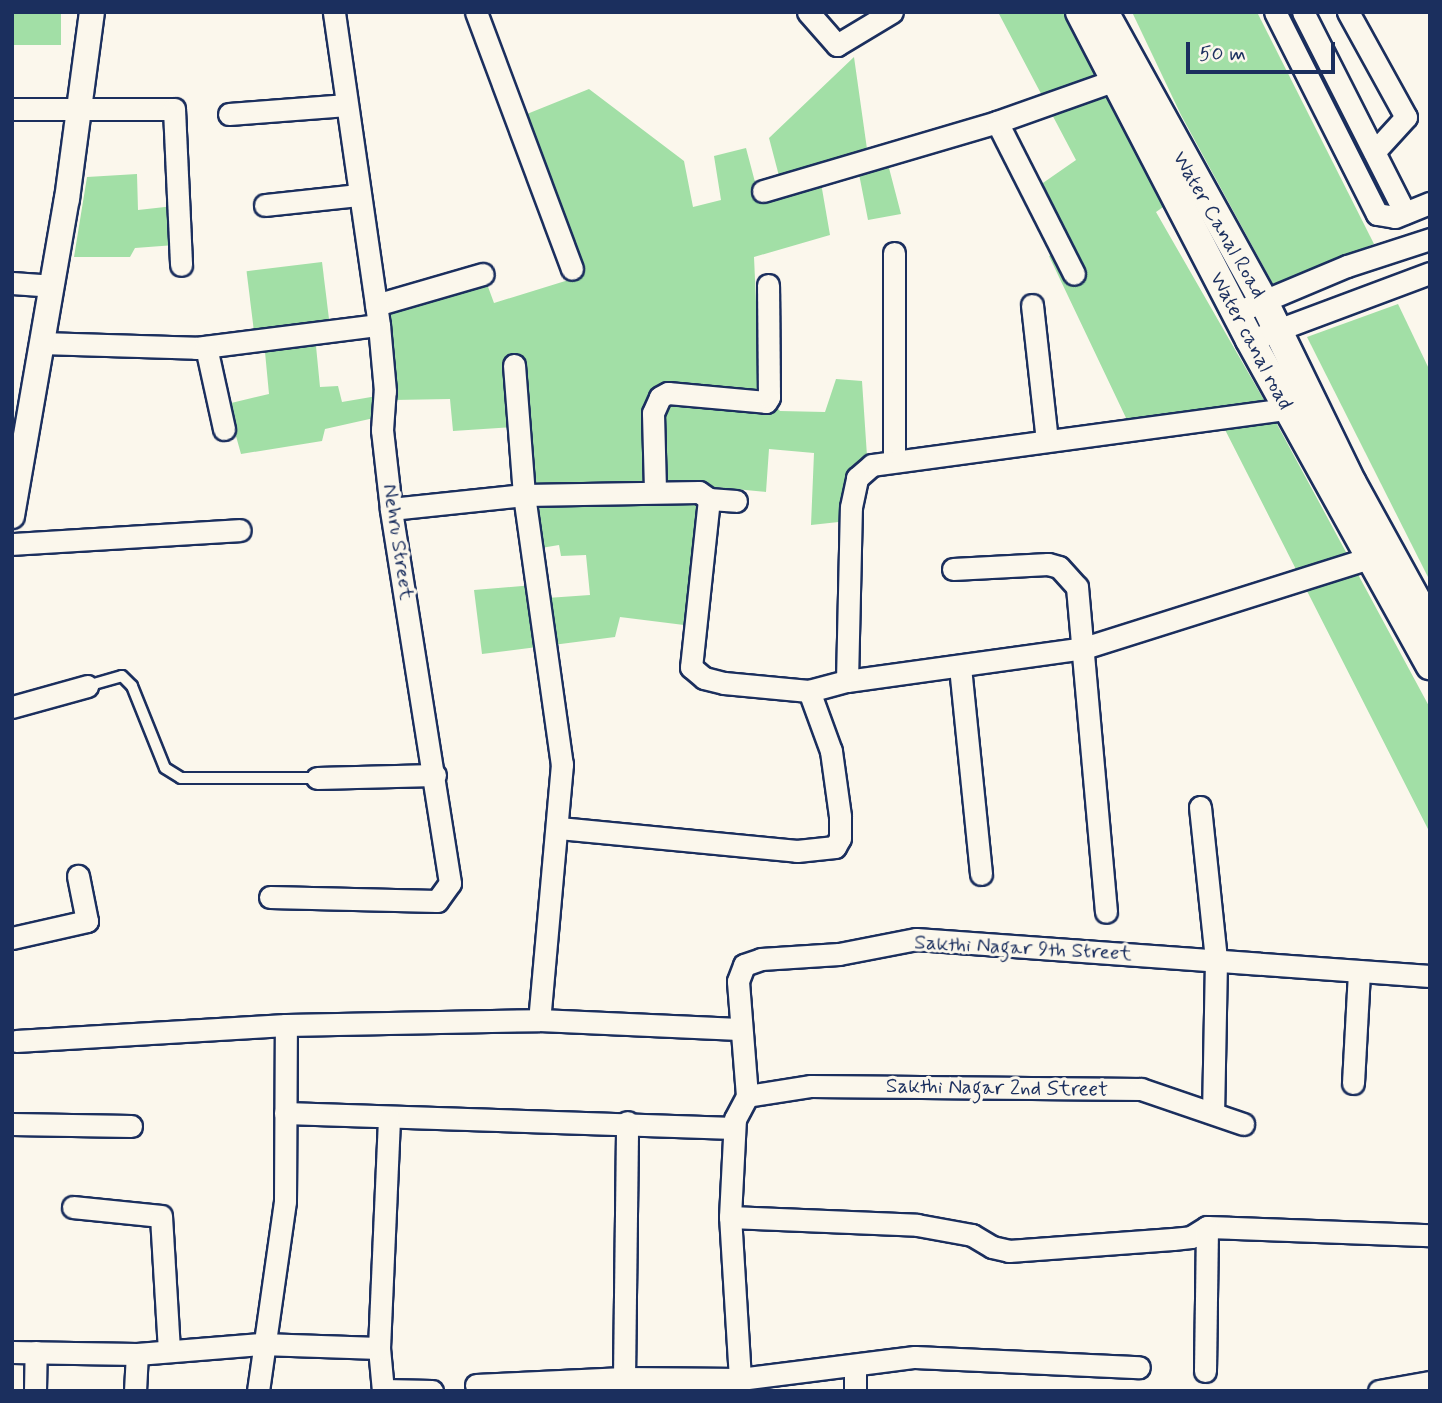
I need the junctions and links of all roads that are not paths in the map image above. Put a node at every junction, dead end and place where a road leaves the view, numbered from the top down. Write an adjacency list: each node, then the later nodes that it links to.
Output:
1 (92, 12): 13 (street)
2 (334, 12): 12 (street, Nehru Street)
3 (476, 12): 27 (street)
4 (808, 12): 5 (street)
5 (892, 12)
6 (1080, 12): 11 (main road, Water canal road)
7 (1104, 12): 11 (main road)
8 (1275, 12): 23 (street)
9 (1303, 12): 18 (street)
10 (1348, 12): 18 (street)
11 (1126, 76): 16 (street); 17 (main road, Water canal road)
12 (347, 105): 15 (street); 20 (street, Nehru Street)
13 (80, 107): 14 (street); 26 (street); 33 (street)
14 (12, 109)
15 (229, 114)
16 (997, 121): 19 (street); 30 (street)
17 (1157, 137): 34 (main road, Water Canal Road); 36 (main road, Water canal road)
18 (1374, 152): 23 (street)
19 (763, 191)
20 (359, 195): 22 (street); 37 (street, Nehru Street)
21 (1430, 203): 23 (street)
22 (265, 205)
23 (1405, 213)
24 (1430, 239): 34 (street)
25 (894, 253): 46 (street)
26 (181, 265)
27 (572, 269)
28 (1430, 273): 38 (street)
29 (483, 274): 37 (street)
30 (1073, 274)
31 (12, 284): 33 (street)
32 (768, 285): 47 (street)
33 (51, 286): 40 (street)
34 (1262, 300): 36 (street); 38 (main road, Water Canal Road)
35 (1032, 305): 45 (street)
36 (1236, 313): 39 (main road, Water canal road)
37 (377, 315): 41 (street); 51 (street, Nehru Street)
38 (1276, 330): 39 (street); 55 (main road, Water Canal Road)
39 (1250, 340): 43 (main road, Water canal road)
40 (41, 343): 41 (street); 52 (street)
41 (206, 347): 44 (street)
42 (514, 365): 48 (street)
43 (1287, 409): 45 (street); 55 (main road, Water canal road)
44 (224, 429)
45 (1048, 440): 46 (street)
46 (894, 460): 61 (street)
47 (655, 490): 48 (street); 49 (street)
48 (524, 495): 51 (street); 68 (street)
49 (709, 499): 50 (street); 63 (street)
50 (736, 501)
51 (391, 509): 65 (street, Nehru Street)
52 (12, 516)
53 (240, 530): 54 (street)
54 (12, 544)
55 (1378, 552): 57 (main road, Water Canal Road); 58 (street); 59 (main road, Water canal road)
56 (953, 569): 58 (street)
57 (1430, 625)
58 (1084, 648): 60 (street); 72 (street)
59 (1430, 666)
60 (960, 667): 61 (street); 69 (street)
61 (847, 681): 63 (street)
62 (87, 686): 64 (street); 66 (lane)
63 (809, 691): 68 (street)
64 (12, 706)
65 (435, 775): 66 (street); 71 (street, Nehru Street)
66 (317, 778)
67 (1200, 807): 74 (street)
68 (559, 828): 77 (street)
69 (981, 874)
70 (78, 876): 73 (street)
71 (270, 897)
72 (1106, 912)
73 (12, 938)
74 (1216, 960): 75 (street, Sakthi Nagar 9th Street); 79 (street, Sakthi Nagar 9th Street); 83 (street)
75 (1359, 971): 76 (street, Sakthi Nagar 9th Street); 81 (street)
76 (1430, 976)
77 (539, 1020): 78 (street); 79 (street)
78 (286, 1025): 80 (street); 84 (street)
79 (739, 1029): 82 (street, Sakthi Nagar 9th Street)
80 (16, 1041)
81 (1353, 1083)
82 (747, 1096): 83 (street, Sakthi Nagar 2nd Street); 90 (street, Sakthi Nagar 9th Street)
83 (1213, 1111): 88 (street, Sakthi Nagar 2nd Street)
84 (285, 1113): 85 (street); 95 (street)
85 (389, 1119): 86 (street); 96 (street)
86 (627, 1122): 90 (street); 104 (street)
87 (12, 1124): 89 (street)
88 (1242, 1124)
89 (131, 1126)
90 (734, 1128): 92 (street, Sakthi Nagar 9th Street)
91 (73, 1207): 97 (street)
92 (730, 1217): 93 (street); 105 (street, Sakthi Nagar 9th Street)
93 (1207, 1227): 94 (street); 103 (street)
94 (1430, 1235)
95 (261, 1344): 96 (street); 97 (street); 113 (street)
96 (379, 1348): 109 (street)
97 (169, 1351): 100 (street)
98 (12, 1352): 99 (street)
99 (36, 1352): 100 (street); 111 (street)
100 (137, 1354): 112 (street)
101 (855, 1366): 102 (street); 105 (street); 115 (street)
102 (1139, 1367)
103 (1205, 1371)
104 (624, 1378): 105 (street); 108 (street)
105 (740, 1379)
106 (1430, 1381): 110 (street)
107 (476, 1385): 108 (street)
108 (529, 1387)
109 (383, 1390): 114 (street)
110 (1393, 1390)
111 (35, 1391)
112 (135, 1391)
113 (258, 1391)
114 (432, 1391)
115 (855, 1391)

